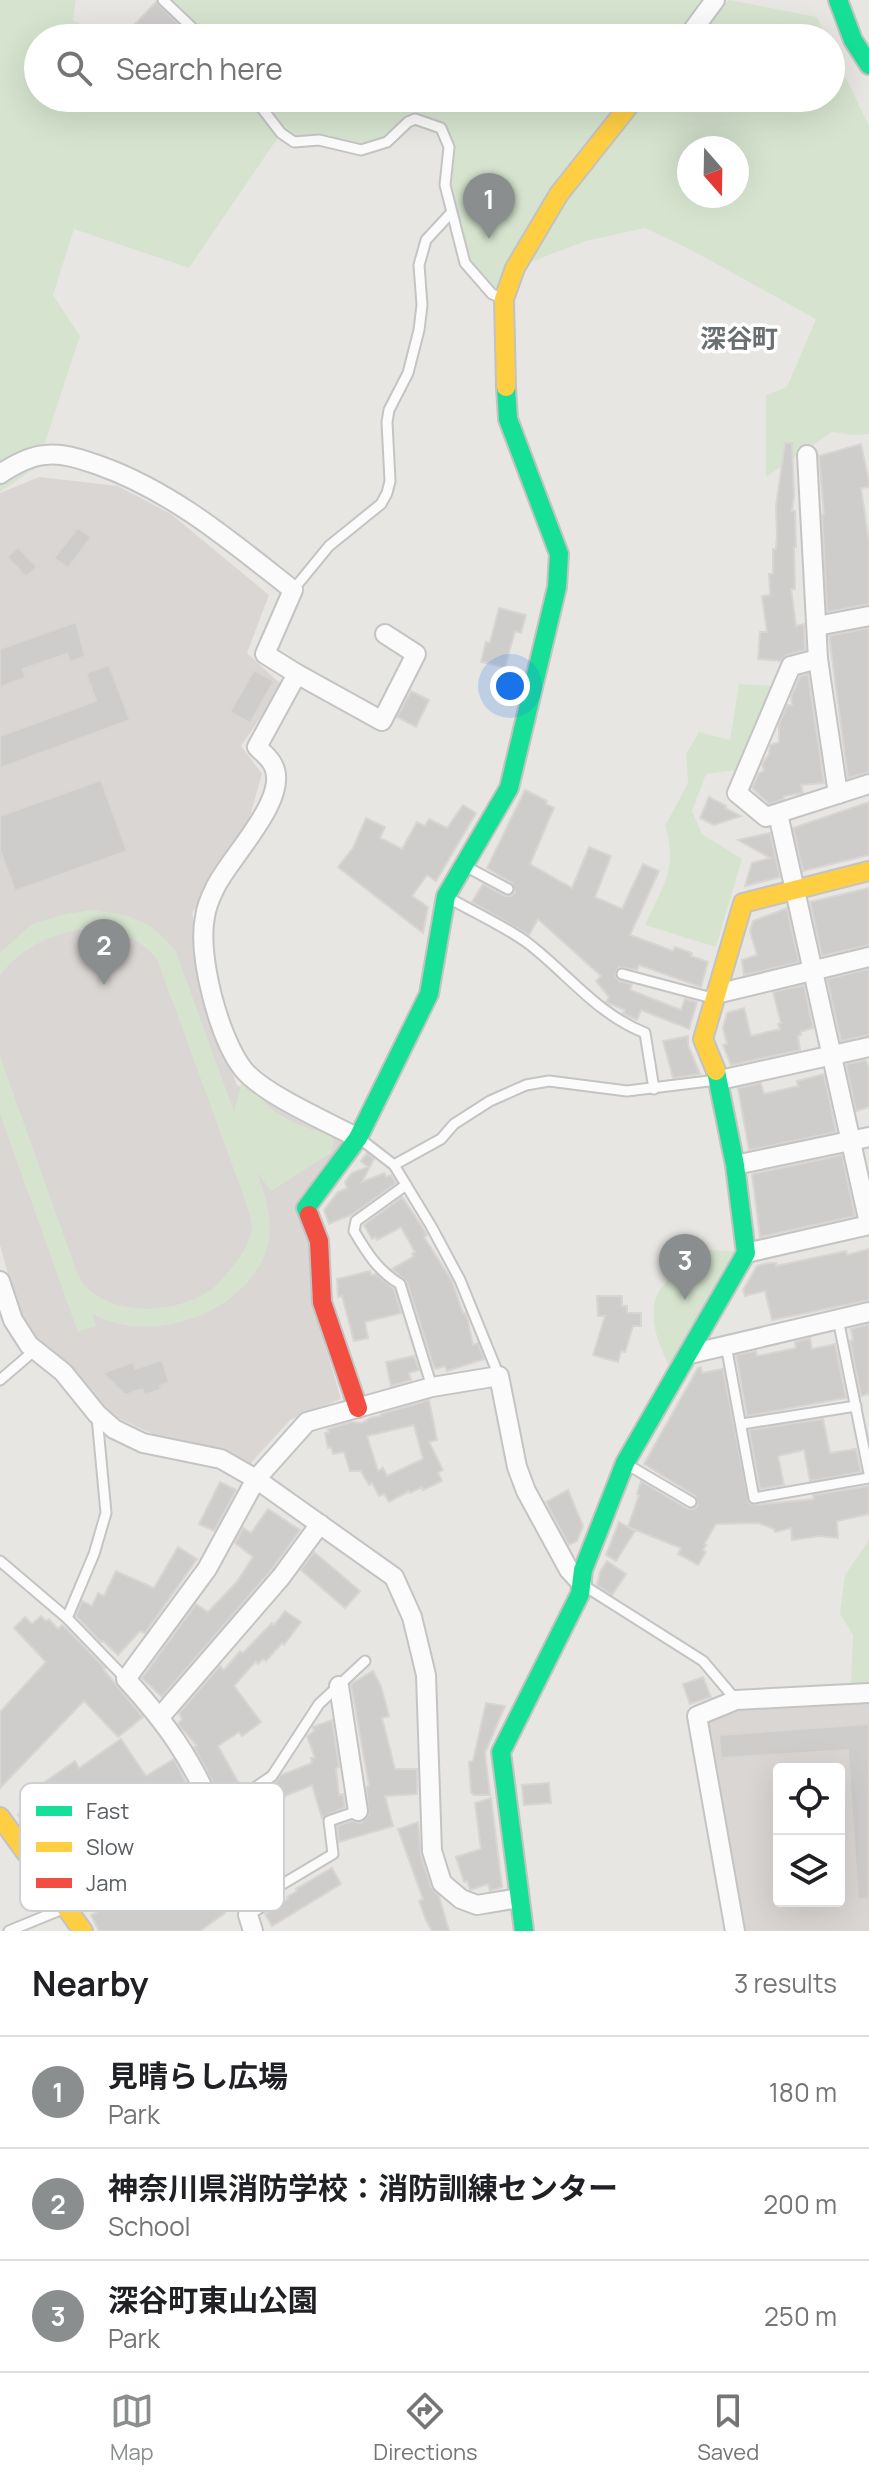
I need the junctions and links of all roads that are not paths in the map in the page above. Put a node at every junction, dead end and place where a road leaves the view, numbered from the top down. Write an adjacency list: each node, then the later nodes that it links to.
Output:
1 (163, 0): 4 (lane)
2 (715, 0): 5 (street)
3 (838, 0): 6 (street)
4 (188, 24)
5 (697, 24)
6 (869, 65)
7 (265, 112): 9 (lane)
8 (624, 112): 10 (street)
9 (451, 213): 10 (lane); 13 (lane)
10 (504, 299): 22 (street)
11 (807, 455): 15 (street)
12 (0, 474): 13 (street)
13 (293, 590): 18 (street)
14 (869, 616): 15 (street)
15 (817, 626): 17 (street)
16 (385, 634): 18 (street)
17 (818, 659): 20 (street); 21 (street)
18 (297, 674): 35 (street)
19 (869, 784): 20 (street)
20 (838, 794): 21 (street)
21 (778, 814): 25 (street)
22 (464, 866): 24 (lane); 26 (street)
23 (869, 871): 25 (street)
24 (508, 889)
25 (795, 889): 28 (street); 30 (street)
26 (446, 896): 34 (lane); 35 (street)
27 (869, 957): 28 (street)
28 (813, 971): 30 (street); 32 (street)
29 (622, 974): 30 (lane)
30 (716, 996): 33 (street)
31 (869, 1047): 32 (street)
32 (832, 1056): 33 (street); 36 (street)
33 (720, 1080): 34 (lane); 38 (street)
34 (654, 1089): 37 (lane)
35 (358, 1138): 37 (lane); 52 (street)
36 (860, 1139): 38 (street); 40 (street)
37 (394, 1165): 39 (lane)
38 (735, 1165): 41 (street)
39 (406, 1185): 48 (lane); 50 (lane)
40 (869, 1224): 41 (street)
41 (746, 1253): 47 (street)
42 (0, 1281): 46 (street)
43 (869, 1312): 44 (street)
44 (838, 1319): 45 (street); 51 (lane)
45 (726, 1345): 47 (street); 54 (lane)
46 (35, 1350): 49 (lane); 53 (street)
47 (690, 1354): 55 (street)
48 (499, 1376): 50 (street); 61 (street)
49 (0, 1380)
50 (432, 1387): 52 (street)
51 (856, 1406): 54 (lane); 56 (lane)
52 (358, 1408): 57 (street)
53 (97, 1414): 57 (street); 62 (lane)
54 (742, 1424): 56 (lane)
55 (625, 1463): 58 (lane); 61 (street)
56 (869, 1476)
57 (256, 1479): 59 (street); 64 (street)
58 (691, 1502)
59 (320, 1524): 68 (street); 75 (street)
60 (0, 1561): 62 (lane)
61 (582, 1584): 67 (lane); 75 (street)
62 (67, 1618): 64 (lane)
63 (365, 1661): 65 (lane)
64 (126, 1679): 68 (street)
65 (339, 1686): 70 (lane); 71 (street)
66 (869, 1693): 67 (street)
67 (736, 1700): 81 (street)
68 (160, 1717): 69 (street)
69 (201, 1783)
70 (262, 1783)
71 (358, 1811): 74 (lane)
72 (0, 1817): 73 (street)
73 (20, 1844)
74 (284, 1883)
75 (519, 1898): 80 (street)
76 (56, 1911): 78 (lane)
77 (69, 1911): 79 (street)
78 (9, 1931)
79 (83, 1931)
80 (524, 1931)
81 (735, 1931)

